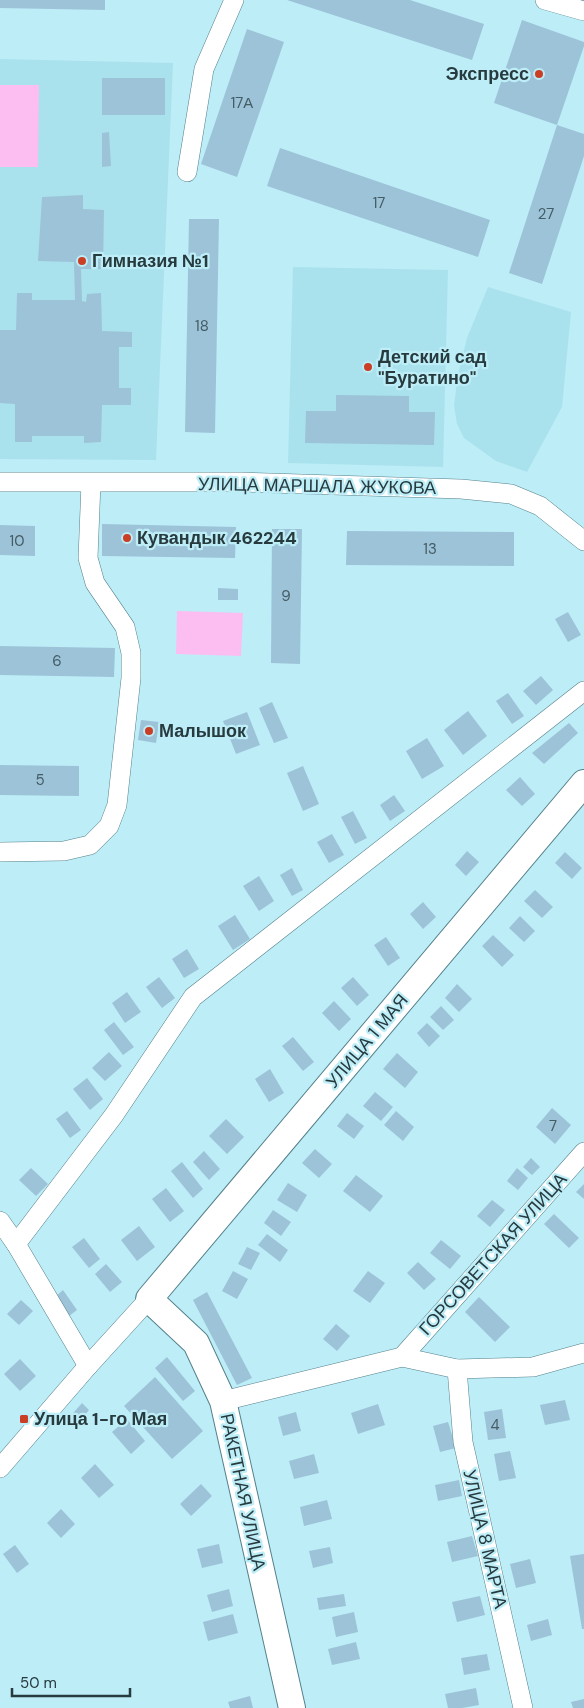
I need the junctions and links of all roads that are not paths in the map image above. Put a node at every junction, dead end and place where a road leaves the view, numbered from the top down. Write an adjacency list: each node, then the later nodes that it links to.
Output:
1 (234, 0): 4 (street)
2 (545, 0): 3 (street)
3 (584, 11)
4 (187, 172)
5 (0, 482): 6 (street, УЛИЦА МАРШАЛА ЖУКОВА)
6 (91, 483): 7 (street, УЛИЦА МАРШАЛА ЖУКОВА); 10 (street)
7 (584, 541)
8 (584, 691): 13 (street)
9 (584, 783): 14 (main road, УЛИЦА 1 МАЯ)
10 (0, 852)
11 (584, 1152): 16 (street, ГОРСОВЕТСКАЯ УЛИЦА)
12 (0, 1221): 13 (street)
13 (16, 1244): 17 (street)
14 (149, 1299): 17 (street); 19 (main road, РАКЕТНАЯ УЛИЦА)
15 (584, 1353): 18 (street)
16 (402, 1356): 18 (street); 19 (street)
17 (88, 1366): 20 (street)
18 (457, 1370): 22 (street, УЛИЦА 8 МАРТА)
19 (224, 1401): 21 (main road, РАКЕТНАЯ УЛИЦА)
20 (0, 1468)
21 (292, 1708)
22 (523, 1708)

